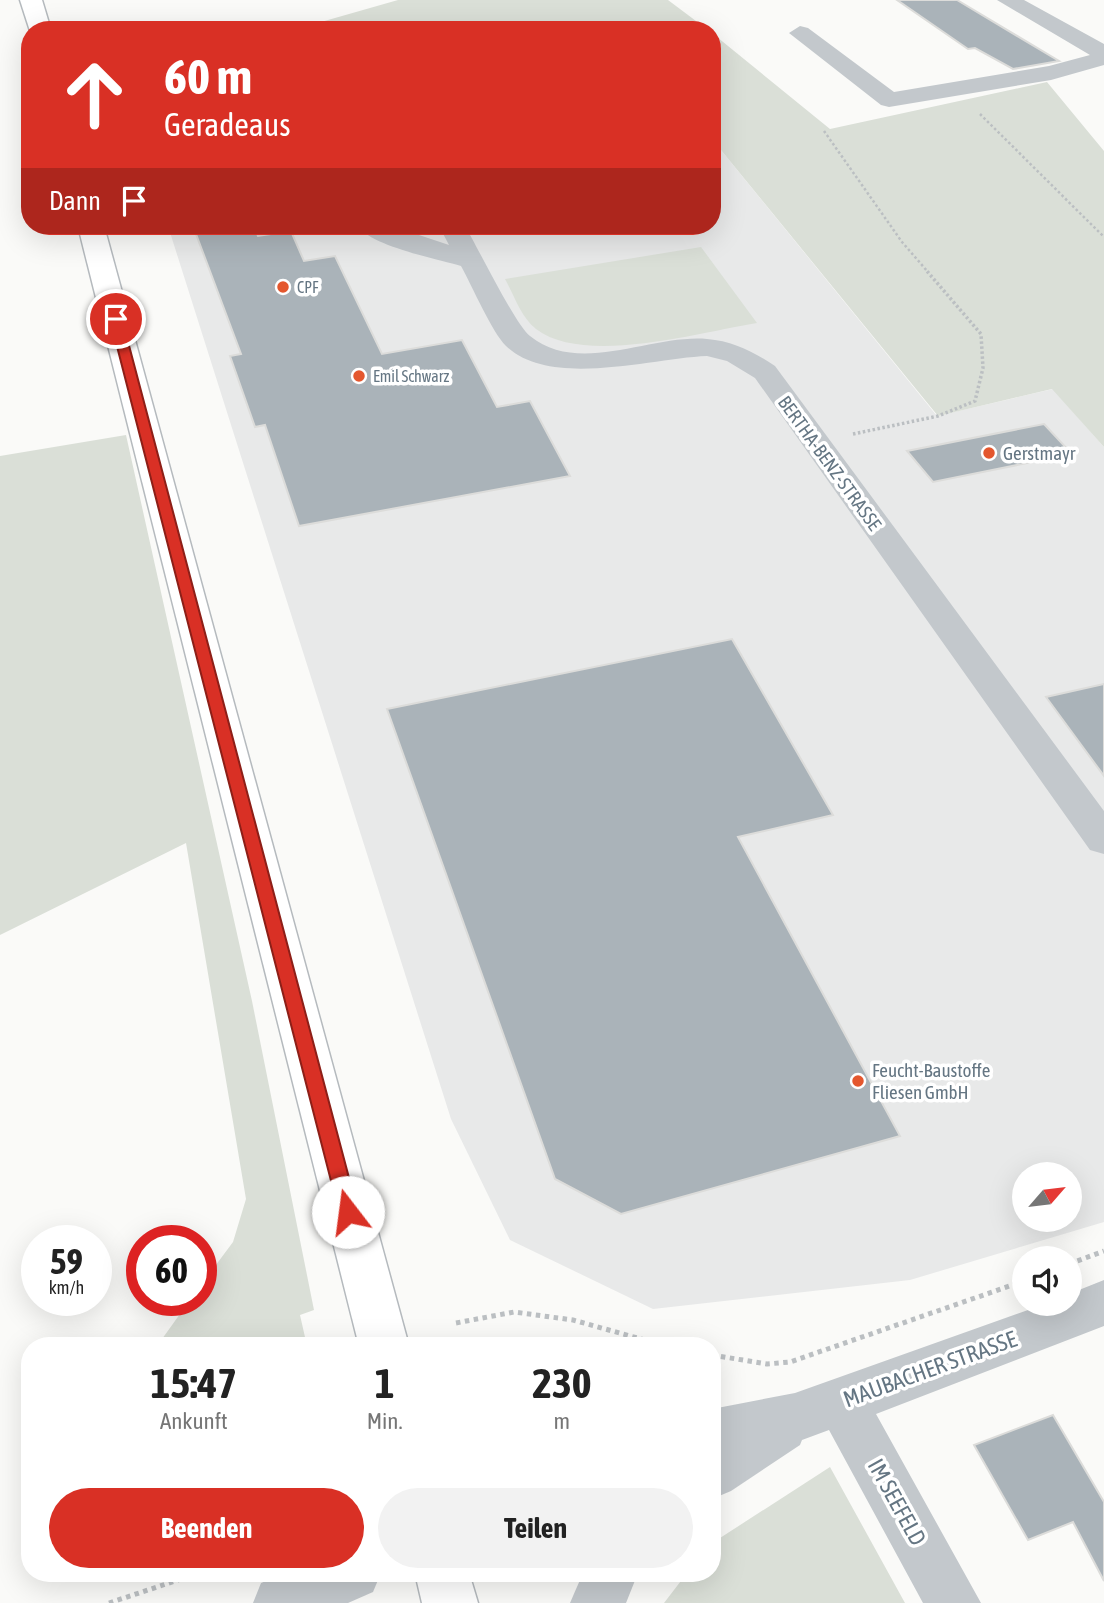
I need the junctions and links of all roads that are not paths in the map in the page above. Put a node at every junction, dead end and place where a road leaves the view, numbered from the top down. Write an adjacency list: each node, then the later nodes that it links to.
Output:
1 (31, 0): 3 (main road)
2 (1008, 0): 6 (street)
3 (37, 21)
4 (830, 28): 7 (street)
5 (864, 54): 7 (street)
6 (1104, 56): 9 (street)
7 (835, 59): 9 (street)
8 (899, 80): 9 (street)
9 (870, 86)
10 (93, 235): 16 (main road)
11 (390, 235): 13 (street)
12 (457, 235): 13 (street, BERTHA-BENZ-STRASSE)
13 (470, 260): 14 (street, BERTHA-BENZ-STRASSE)
14 (1104, 840)
15 (1104, 1303): 17 (street, MAUBACHER STRASSE)
16 (382, 1337)
17 (818, 1409): 18 (street, MAUBACHER STRASSE); 19 (street, MAUBACHER STRASSE); 26 (street, IM SEEFELD)
18 (721, 1432)
19 (721, 1468)
20 (333, 1582): 23 (street)
21 (444, 1582): 24 (main road)
22 (607, 1582): 25 (street)
23 (281, 1603)
24 (450, 1603)
25 (598, 1603)
26 (953, 1603)

